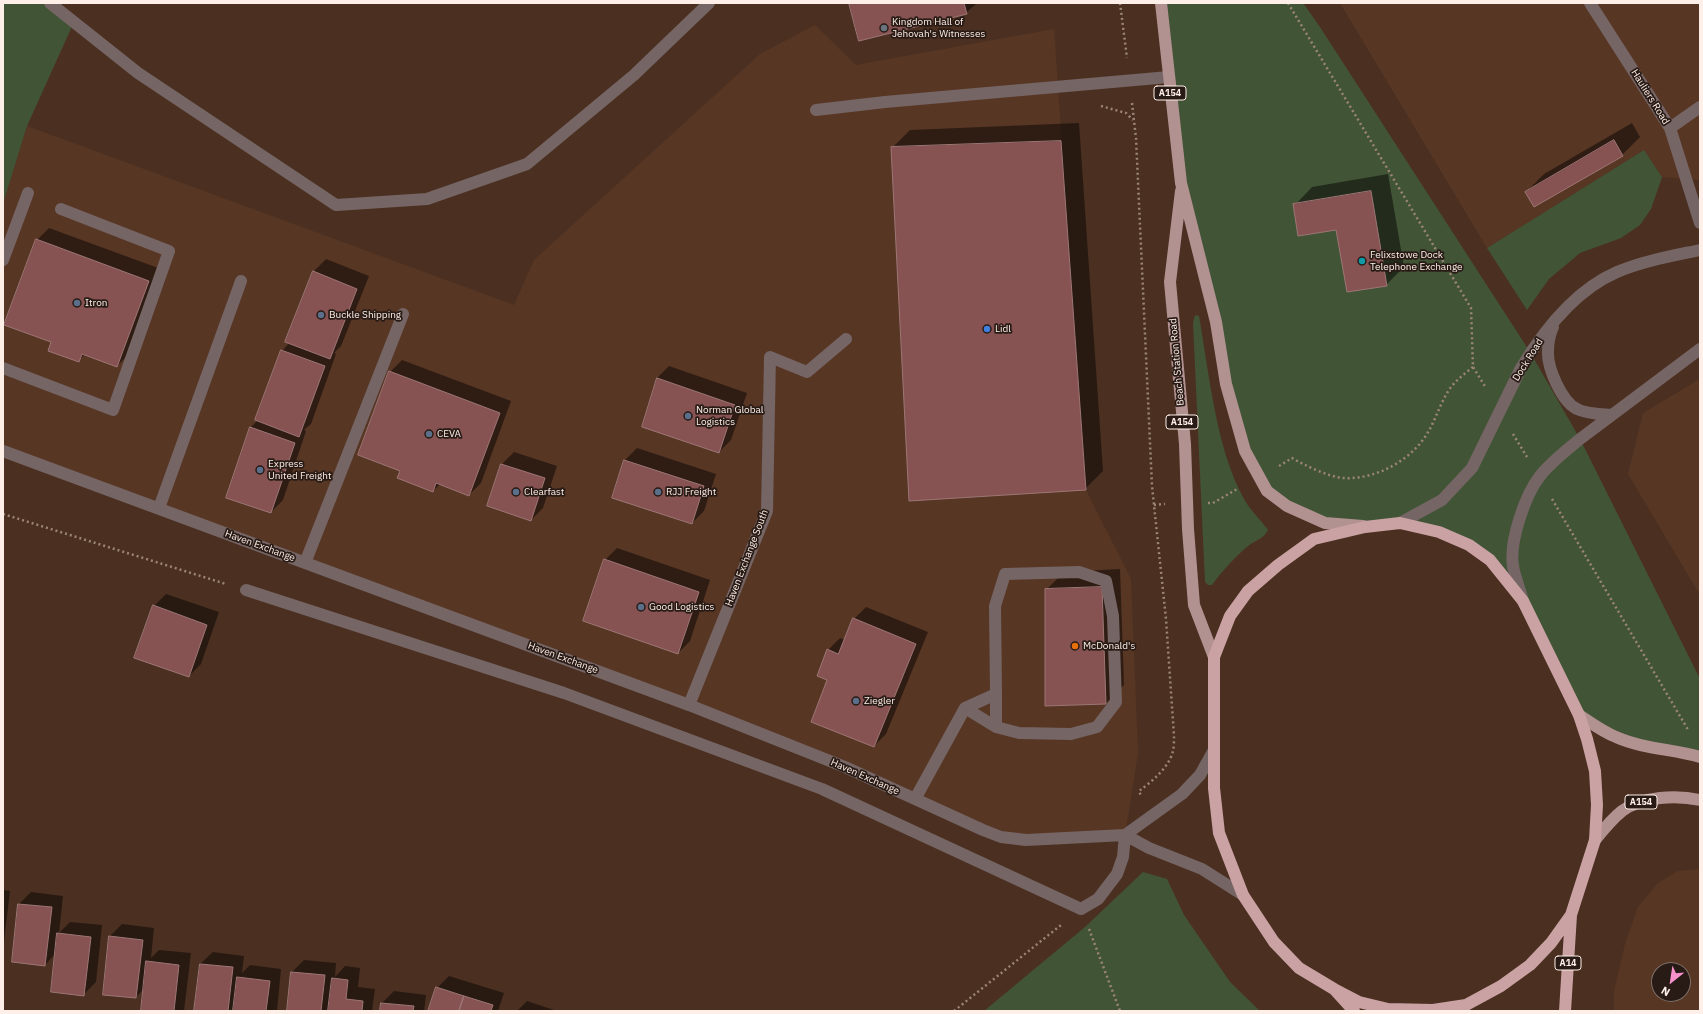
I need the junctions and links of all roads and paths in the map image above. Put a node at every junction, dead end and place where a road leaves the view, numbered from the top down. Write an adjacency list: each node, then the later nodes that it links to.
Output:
1 (50, 3): 2 (street)
2 (709, 3)
3 (1120, 3): 7 (path)
4 (1161, 3): 8 (main road, Beach Station Road / A154)
5 (1288, 3): 24 (path)
6 (1590, 3): 12 (street, Hauliers Road)
7 (1126, 43)
8 (1169, 78): 10 (street); 13 (main road, Beach Station Road / A154)
9 (1700, 107): 12 (street)
10 (816, 110)
11 (1133, 121): 32 (path)
12 (1670, 128): 16 (street, Hauliers Road)
13 (1181, 183): 29 (main road, Beach Station Road / A154); 31 (main road, Beach Station Road / A154)
14 (28, 193): 18 (street)
15 (61, 209): 25 (street)
16 (1700, 223)
17 (1700, 250): 21 (street, Dock Road)
18 (3, 260)
19 (242, 282): 33 (street)
20 (403, 314): 37 (street)
21 (1556, 320): 26 (street, Dock Road); 27 (street)
22 (846, 339): 42 (street, Haven Exchange South)
23 (1700, 349): 27 (street)
24 (1474, 367): 26 (path); 29 (path)
25 (3, 368)
26 (1500, 411): 30 (path); 35 (street, Dock Road)
27 (1611, 415): 30 (street)
28 (3, 450): 33 (street, Haven Exchange)
29 (1259, 477): 31 (path); 36 (main road, Beach Station Road / A154)
30 (1539, 477): 39 (street); 47 (path)
31 (1187, 504): 32 (path); 40 (main road, Beach Station Road / A154)
32 (1154, 505): 48 (path)
33 (159, 508): 37 (street, Haven Exchange)
34 (3, 514): 38 (path)
35 (1400, 523): 36 (highway); 39 (highway)
36 (1365, 527): 40 (highway)
37 (306, 563): 42 (street, Haven Exchange)
38 (246, 590): 54 (street)
39 (1523, 601): 44 (highway)
40 (1214, 657): 46 (highway)
41 (996, 694): 43 (street); 45 (street); 45 (street)
42 (689, 705): 49 (street, Haven Exchange)
43 (965, 708): 45 (street); 49 (street)
44 (1579, 715): 47 (main road); 52 (highway)
45 (996, 727)
46 (1214, 750): 51 (street); 53 (highway)
47 (1695, 755)
48 (1139, 791)
49 (915, 799): 51 (street, Haven Exchange)
50 (1700, 800): 52 (main road, A154)
51 (1126, 834): 53 (street); 54 (street)
52 (1595, 840): 55 (highway)
53 (1242, 895): 56 (highway)
54 (1081, 909): 57 (path); 58 (path)
55 (1571, 915): 56 (highway); 60 (highway, A14)
56 (1334, 989): 59 (highway)
57 (954, 1011)
58 (1120, 1011)
59 (1354, 1011)
60 (1565, 1011)

